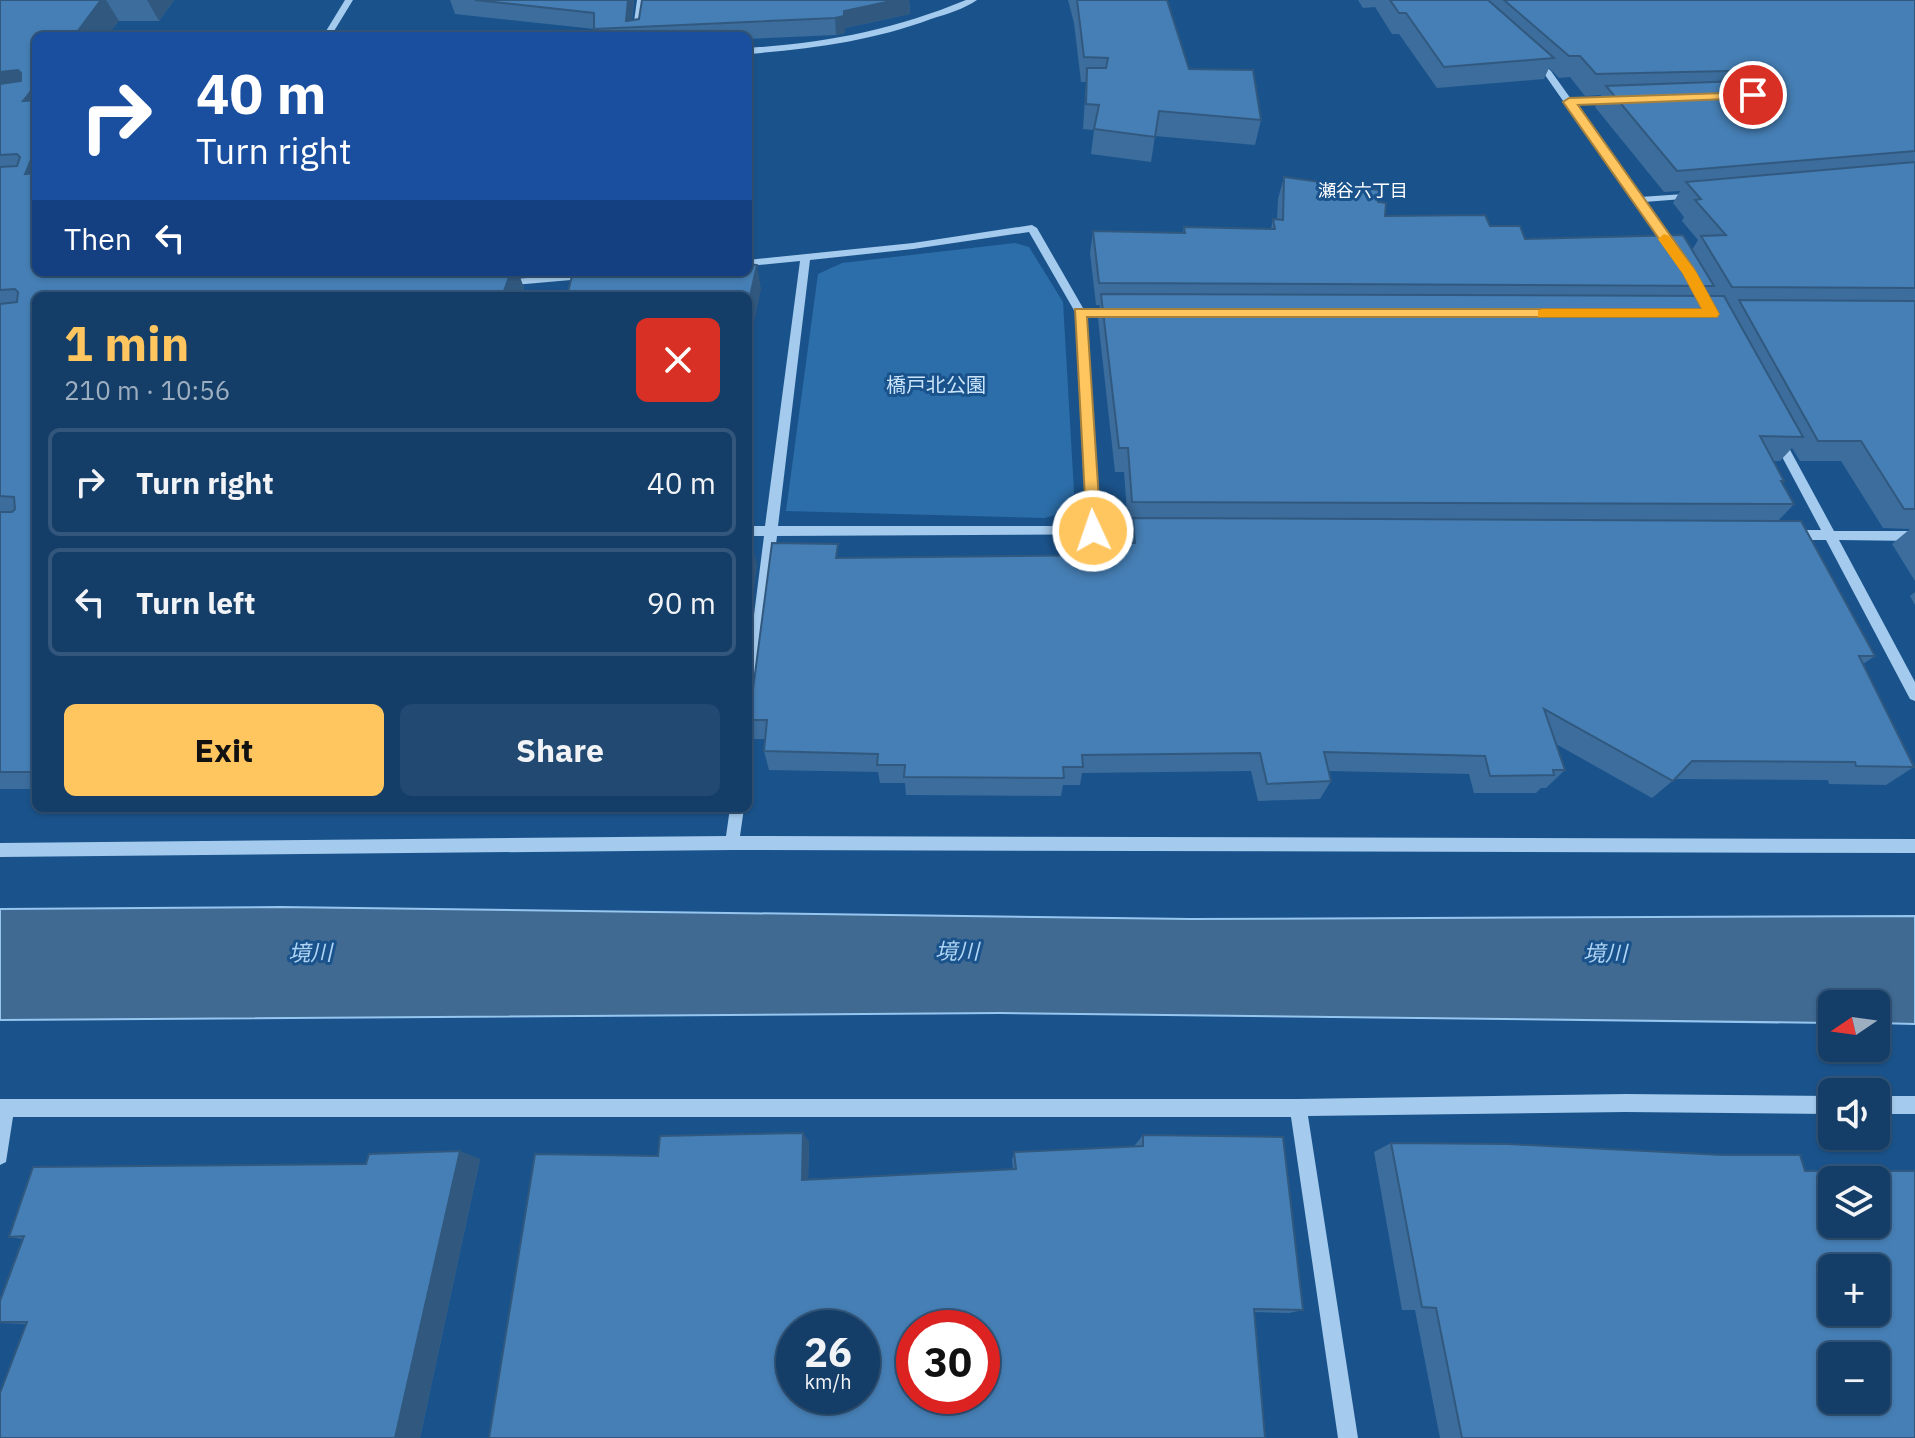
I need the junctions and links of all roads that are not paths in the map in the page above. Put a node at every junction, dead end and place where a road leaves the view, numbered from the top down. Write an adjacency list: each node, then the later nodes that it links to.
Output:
1 (349, 0): 4 (street)
2 (641, 0): 5 (street)
3 (973, 0): 6 (street)
4 (329, 32)
5 (637, 32)
6 (752, 51)
7 (1525, 53): 9 (street)
8 (1630, 100): 9 (street)
9 (1569, 102): 11 (street)
10 (1714, 194): 11 (street)
11 (1636, 200): 13 (street)
12 (805, 259): 14 (street); 17 (street); 21 (street)
13 (1681, 260)
14 (752, 263)
15 (596, 276): 16 (street)
16 (482, 285)
17 (1080, 312): 18 (street); 22 (street)
18 (1127, 312)
19 (1772, 427): 25 (street)
20 (752, 531): 21 (street)
21 (771, 531): 22 (street); 27 (street)
22 (1093, 531): 23 (street)
23 (1169, 532)
24 (1784, 535): 25 (street)
25 (1831, 536): 26 (street); 28 (street)
26 (1915, 536)
27 (752, 684)
28 (1915, 695)
29 (736, 812): 30 (street)
30 (732, 843): 31 (street); 32 (street)
31 (1915, 846)
32 (0, 850)
33 (1818, 1105): 37 (street)
34 (1890, 1105): 35 (street)
35 (1915, 1105)
36 (3, 1108): 37 (street); 38 (street)
37 (1298, 1108): 39 (street)
38 (0, 1156)
39 (1348, 1438)

